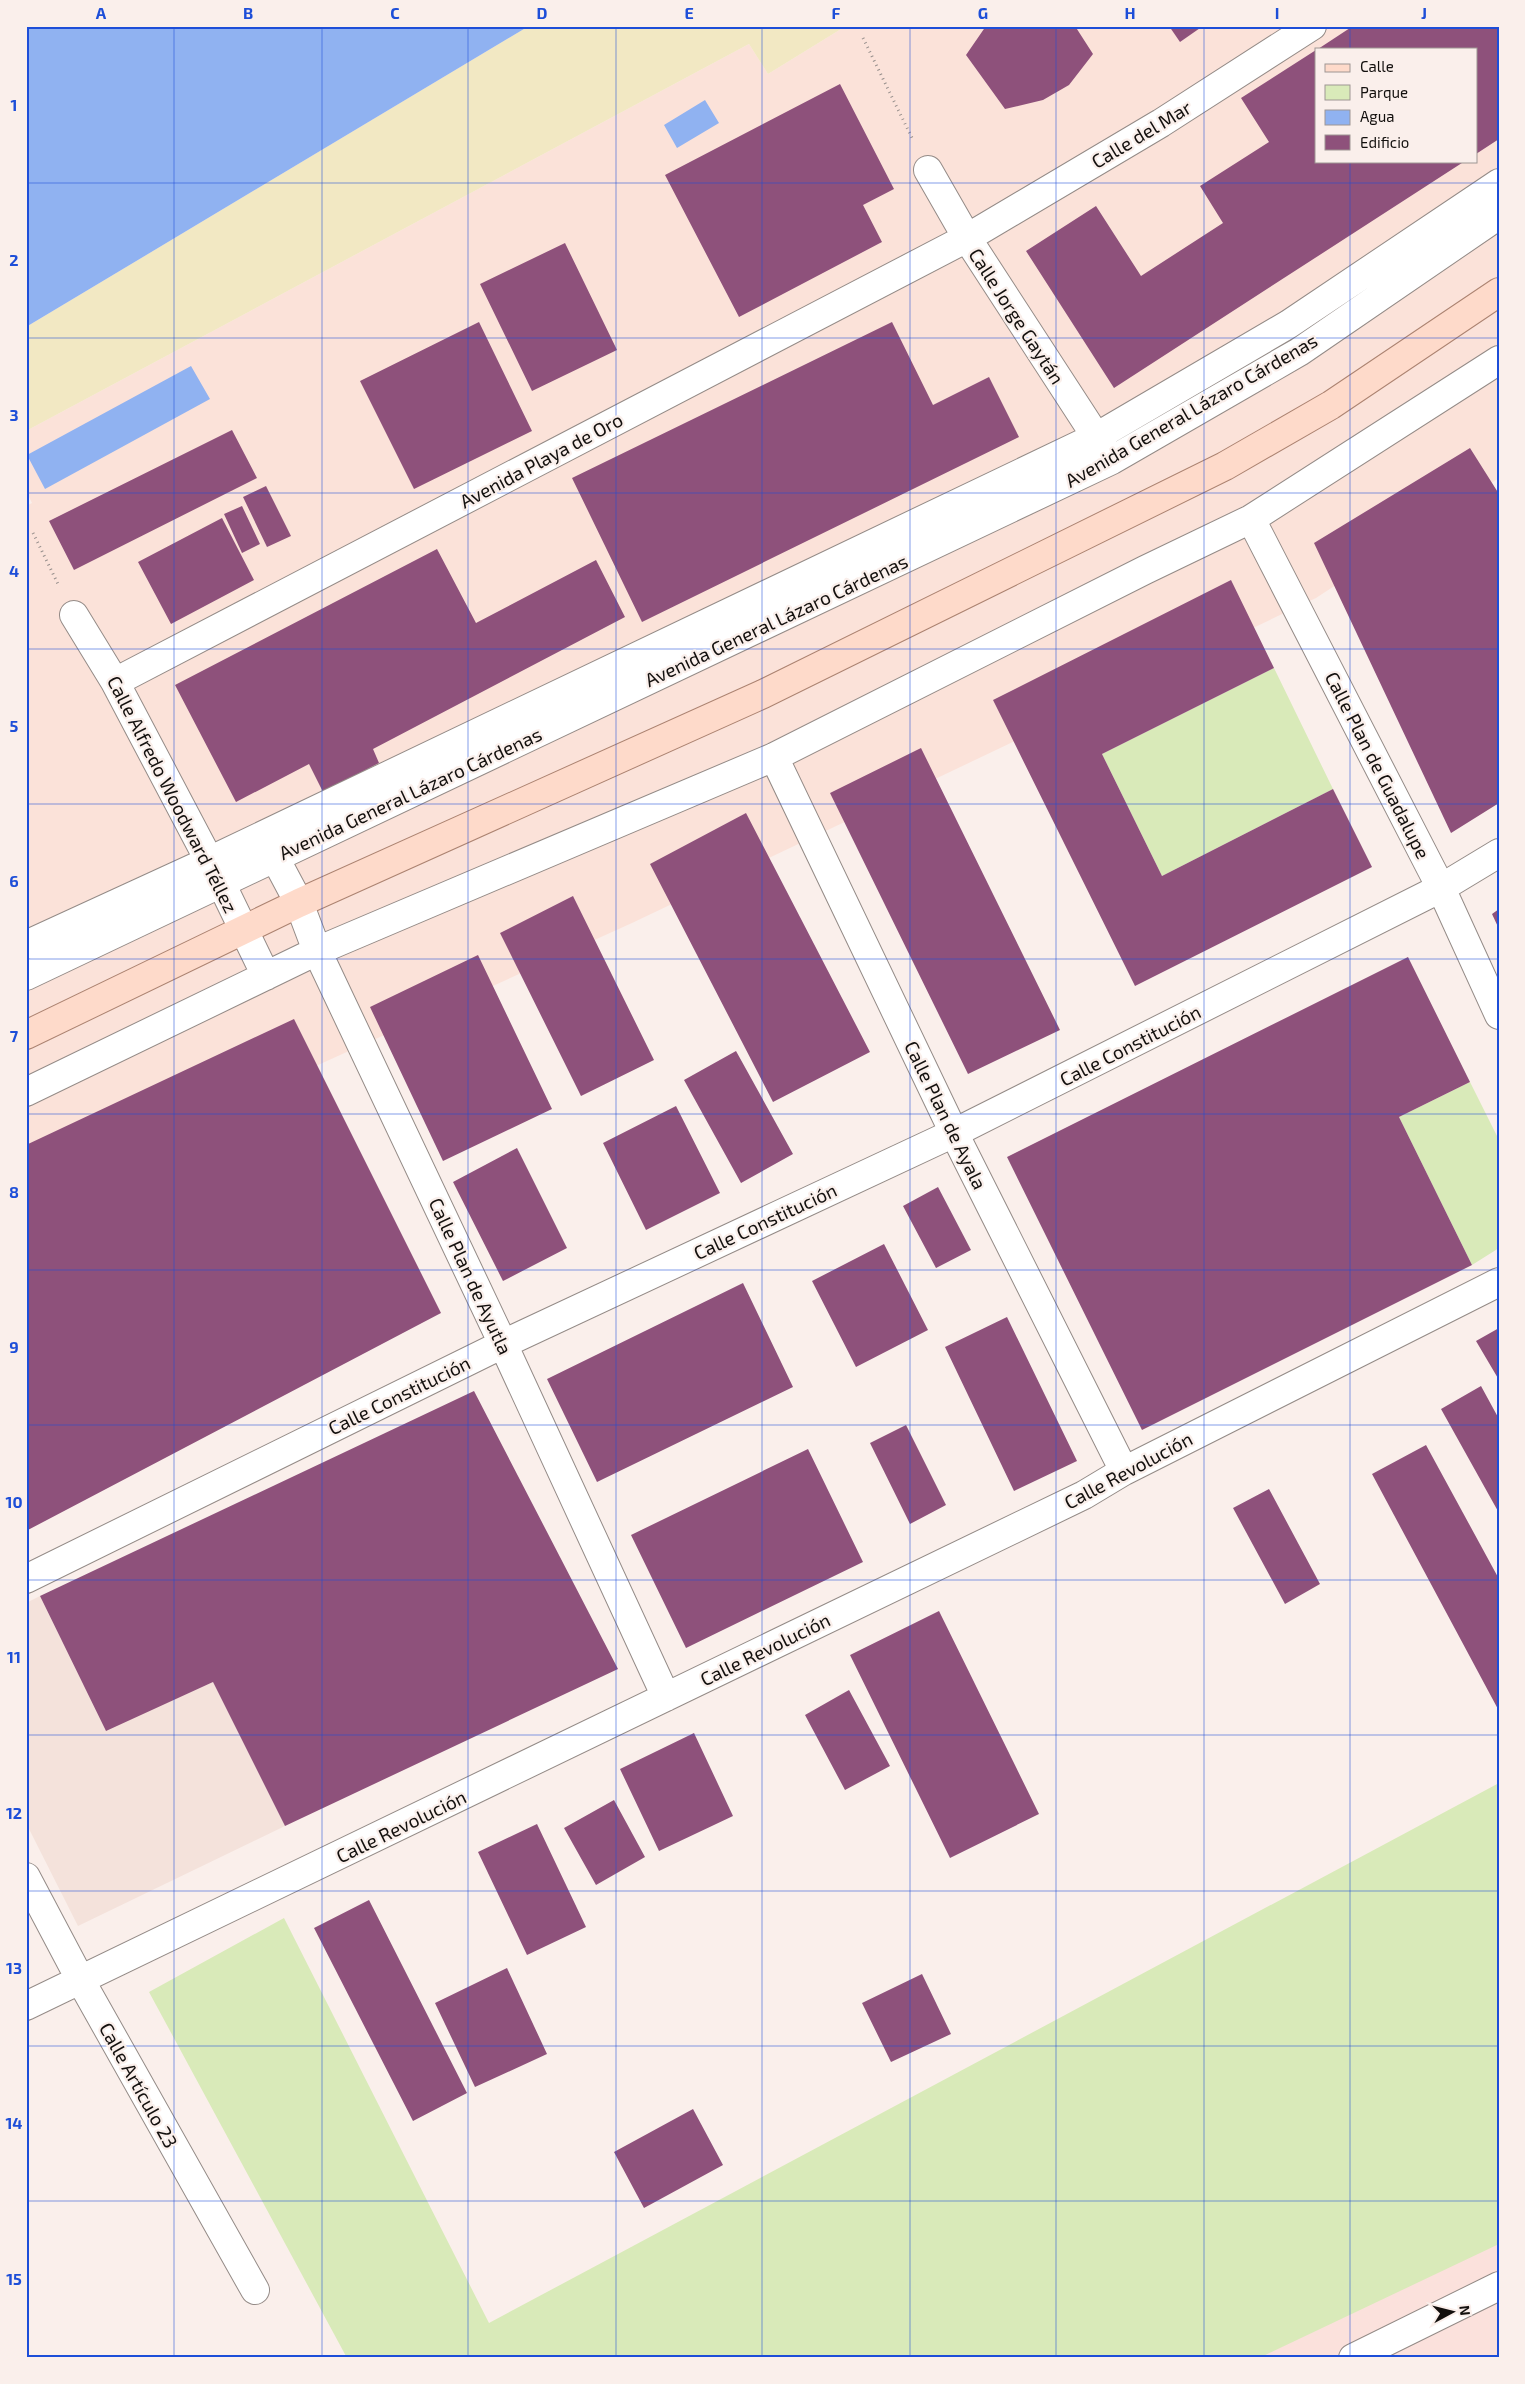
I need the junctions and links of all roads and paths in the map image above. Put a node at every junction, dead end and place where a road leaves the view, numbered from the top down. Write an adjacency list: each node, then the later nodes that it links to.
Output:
1 (1312, 26): 6 (street, Calle del Mar)
2 (863, 38): 3 (path)
3 (928, 170): 6 (street, Calle Jorge Gaytán)
4 (1499, 183): 9 (street)
5 (1499, 215): 10 (street, Avenida General Lázaro Cárdenas)
6 (966, 238): 9 (street, Calle Jorge Gaytán); 14 (street, Avenida Playa de Oro)
7 (1499, 292): 20 (main road)
8 (1499, 360): 11 (street)
9 (1096, 437): 10 (street, Calle Jorge Gaytán); 18 (street)
10 (1112, 460): 17 (street, Avenida General Lázaro Cárdenas)
11 (1250, 519): 15 (street); 19 (street, Calle Plan de Guadalupe)
12 (33, 533): 13 (path)
13 (74, 615): 14 (street, Calle Alfredo Woodward Téllez)
14 (116, 682): 18 (street, Calle Alfredo Woodward Téllez)
15 (774, 757): 23 (street); 29 (street, Calle Plan de Ayala)
16 (1499, 854): 19 (street, Calle Constitución)
17 (274, 856): 18 (street, Avenida General Lázaro Cárdenas); 20 (street, Calle Plan de Ayutla)
18 (215, 872): 21 (street, Calle Alfredo Woodward Téllez); 22 (street); 24 (street, Avenida General Lázaro Cárdenas)
19 (1441, 888): 26 (street, Calle Plan de Guadalupe); 29 (street, Calle Constitución)
20 (298, 903): 21 (main road); 23 (street, Calle Plan de Ayutla)
21 (243, 931): 25 (street, Calle Alfredo Woodward Téllez); 27 (main road)
22 (26, 945)
23 (317, 952): 25 (street); 31 (street, Calle Plan de Ayutla)
24 (26, 976)
25 (266, 976): 28 (street)
26 (1499, 1015)
27 (26, 1035)
28 (26, 1092)
29 (954, 1133): 31 (street, Calle Constitución); 32 (street, Calle Plan de Ayala)
30 (1499, 1282): 32 (street, Calle Revolución)
31 (503, 1344): 33 (street, Calle Constitución); 34 (street, Calle Plan de Ayutla)
32 (1124, 1470): 34 (street, Calle Revolución)
33 (26, 1579)
34 (666, 1697): 36 (street, Calle Revolución)
35 (26, 1877): 36 (street, Calle Artículo 23)
36 (81, 1982): 37 (street, Calle Revolución); 39 (street, Calle Artículo 23)
37 (26, 2006)
38 (1499, 2286): 40 (street)
39 (255, 2290)
40 (1353, 2358)

